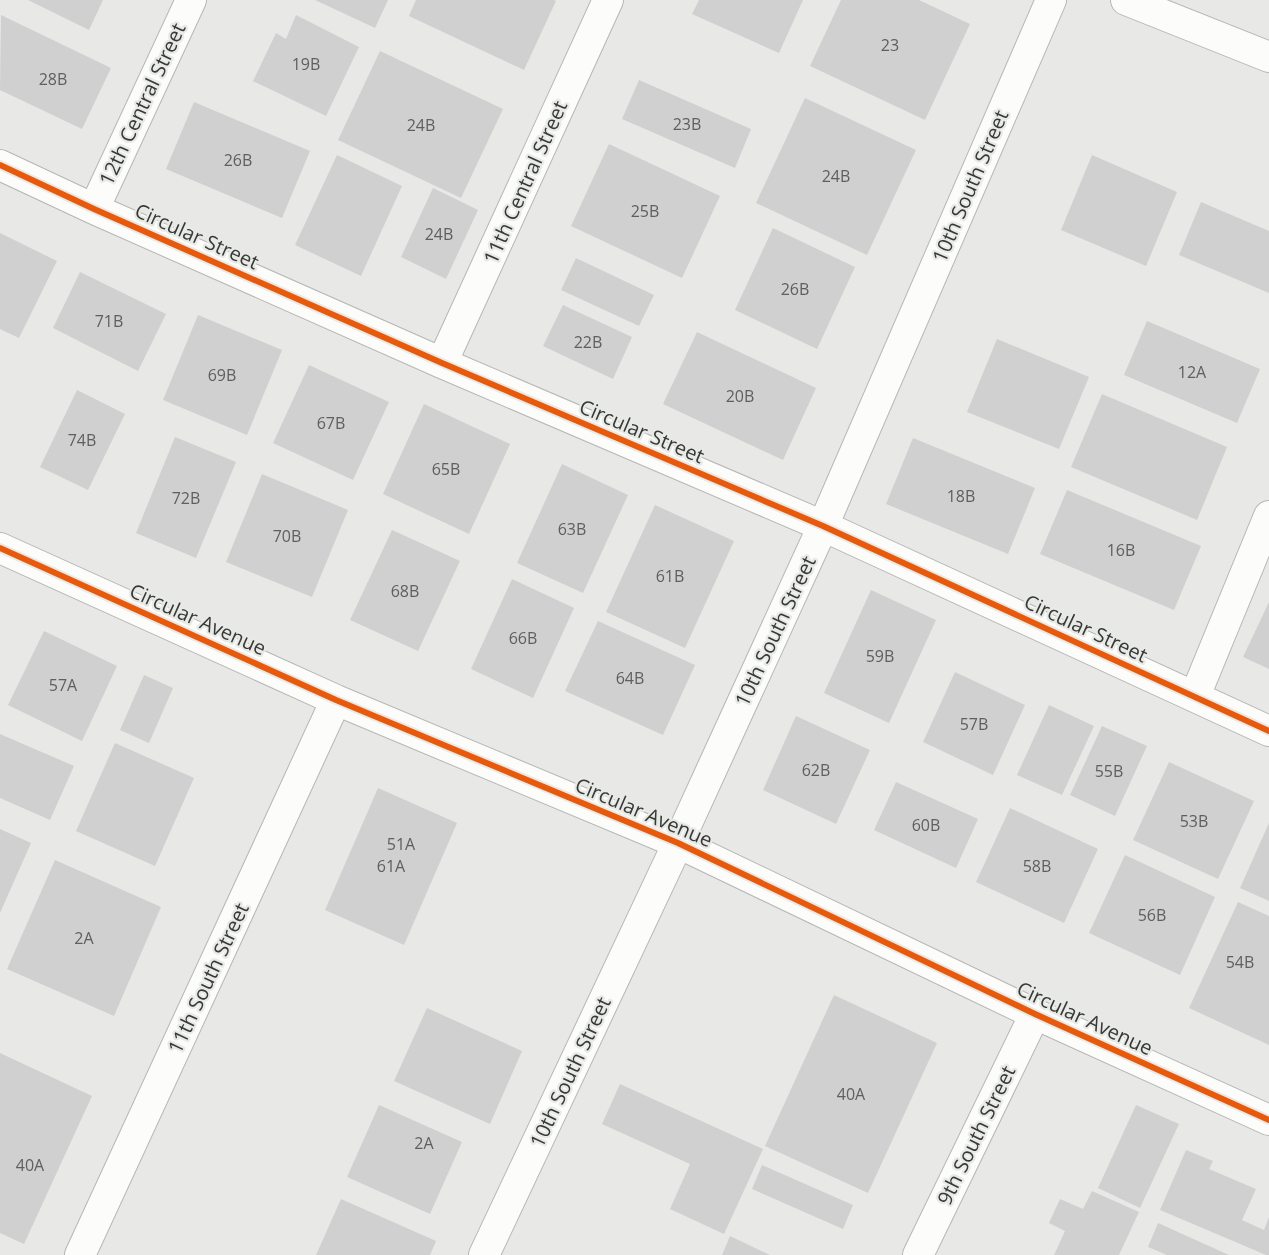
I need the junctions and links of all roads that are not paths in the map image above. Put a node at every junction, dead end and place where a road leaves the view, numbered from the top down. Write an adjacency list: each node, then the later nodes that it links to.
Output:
1 (190, 0): 7 (street, 12th Central Street)
2 (608, 0): 8 (street, 11th Central Street)
3 (1051, 0): 10 (street, 10th South Street)
4 (1126, 0): 5 (street)
5 (1269, 57)
6 (0, 165): 7 (street, Circular Street)
7 (94, 209): 8 (street, Circular Street)
8 (442, 363): 10 (street, Circular Street)
9 (1269, 516): 12 (street)
10 (823, 526): 12 (street, Circular Street); 15 (street, 10th South Street)
11 (0, 548): 13 (street, Circular Avenue)
12 (1195, 696): 14 (street, Circular Street)
13 (336, 700): 15 (street, Circular Avenue); 18 (street, 11th South Street)
14 (1269, 731)
15 (678, 843): 16 (street, Circular Avenue); 19 (street, 10th South Street)
16 (1035, 1014): 17 (street, Circular Avenue); 20 (street, 9th South Street)
17 (1269, 1120)
18 (80, 1255)
19 (484, 1255)
20 (918, 1255)

